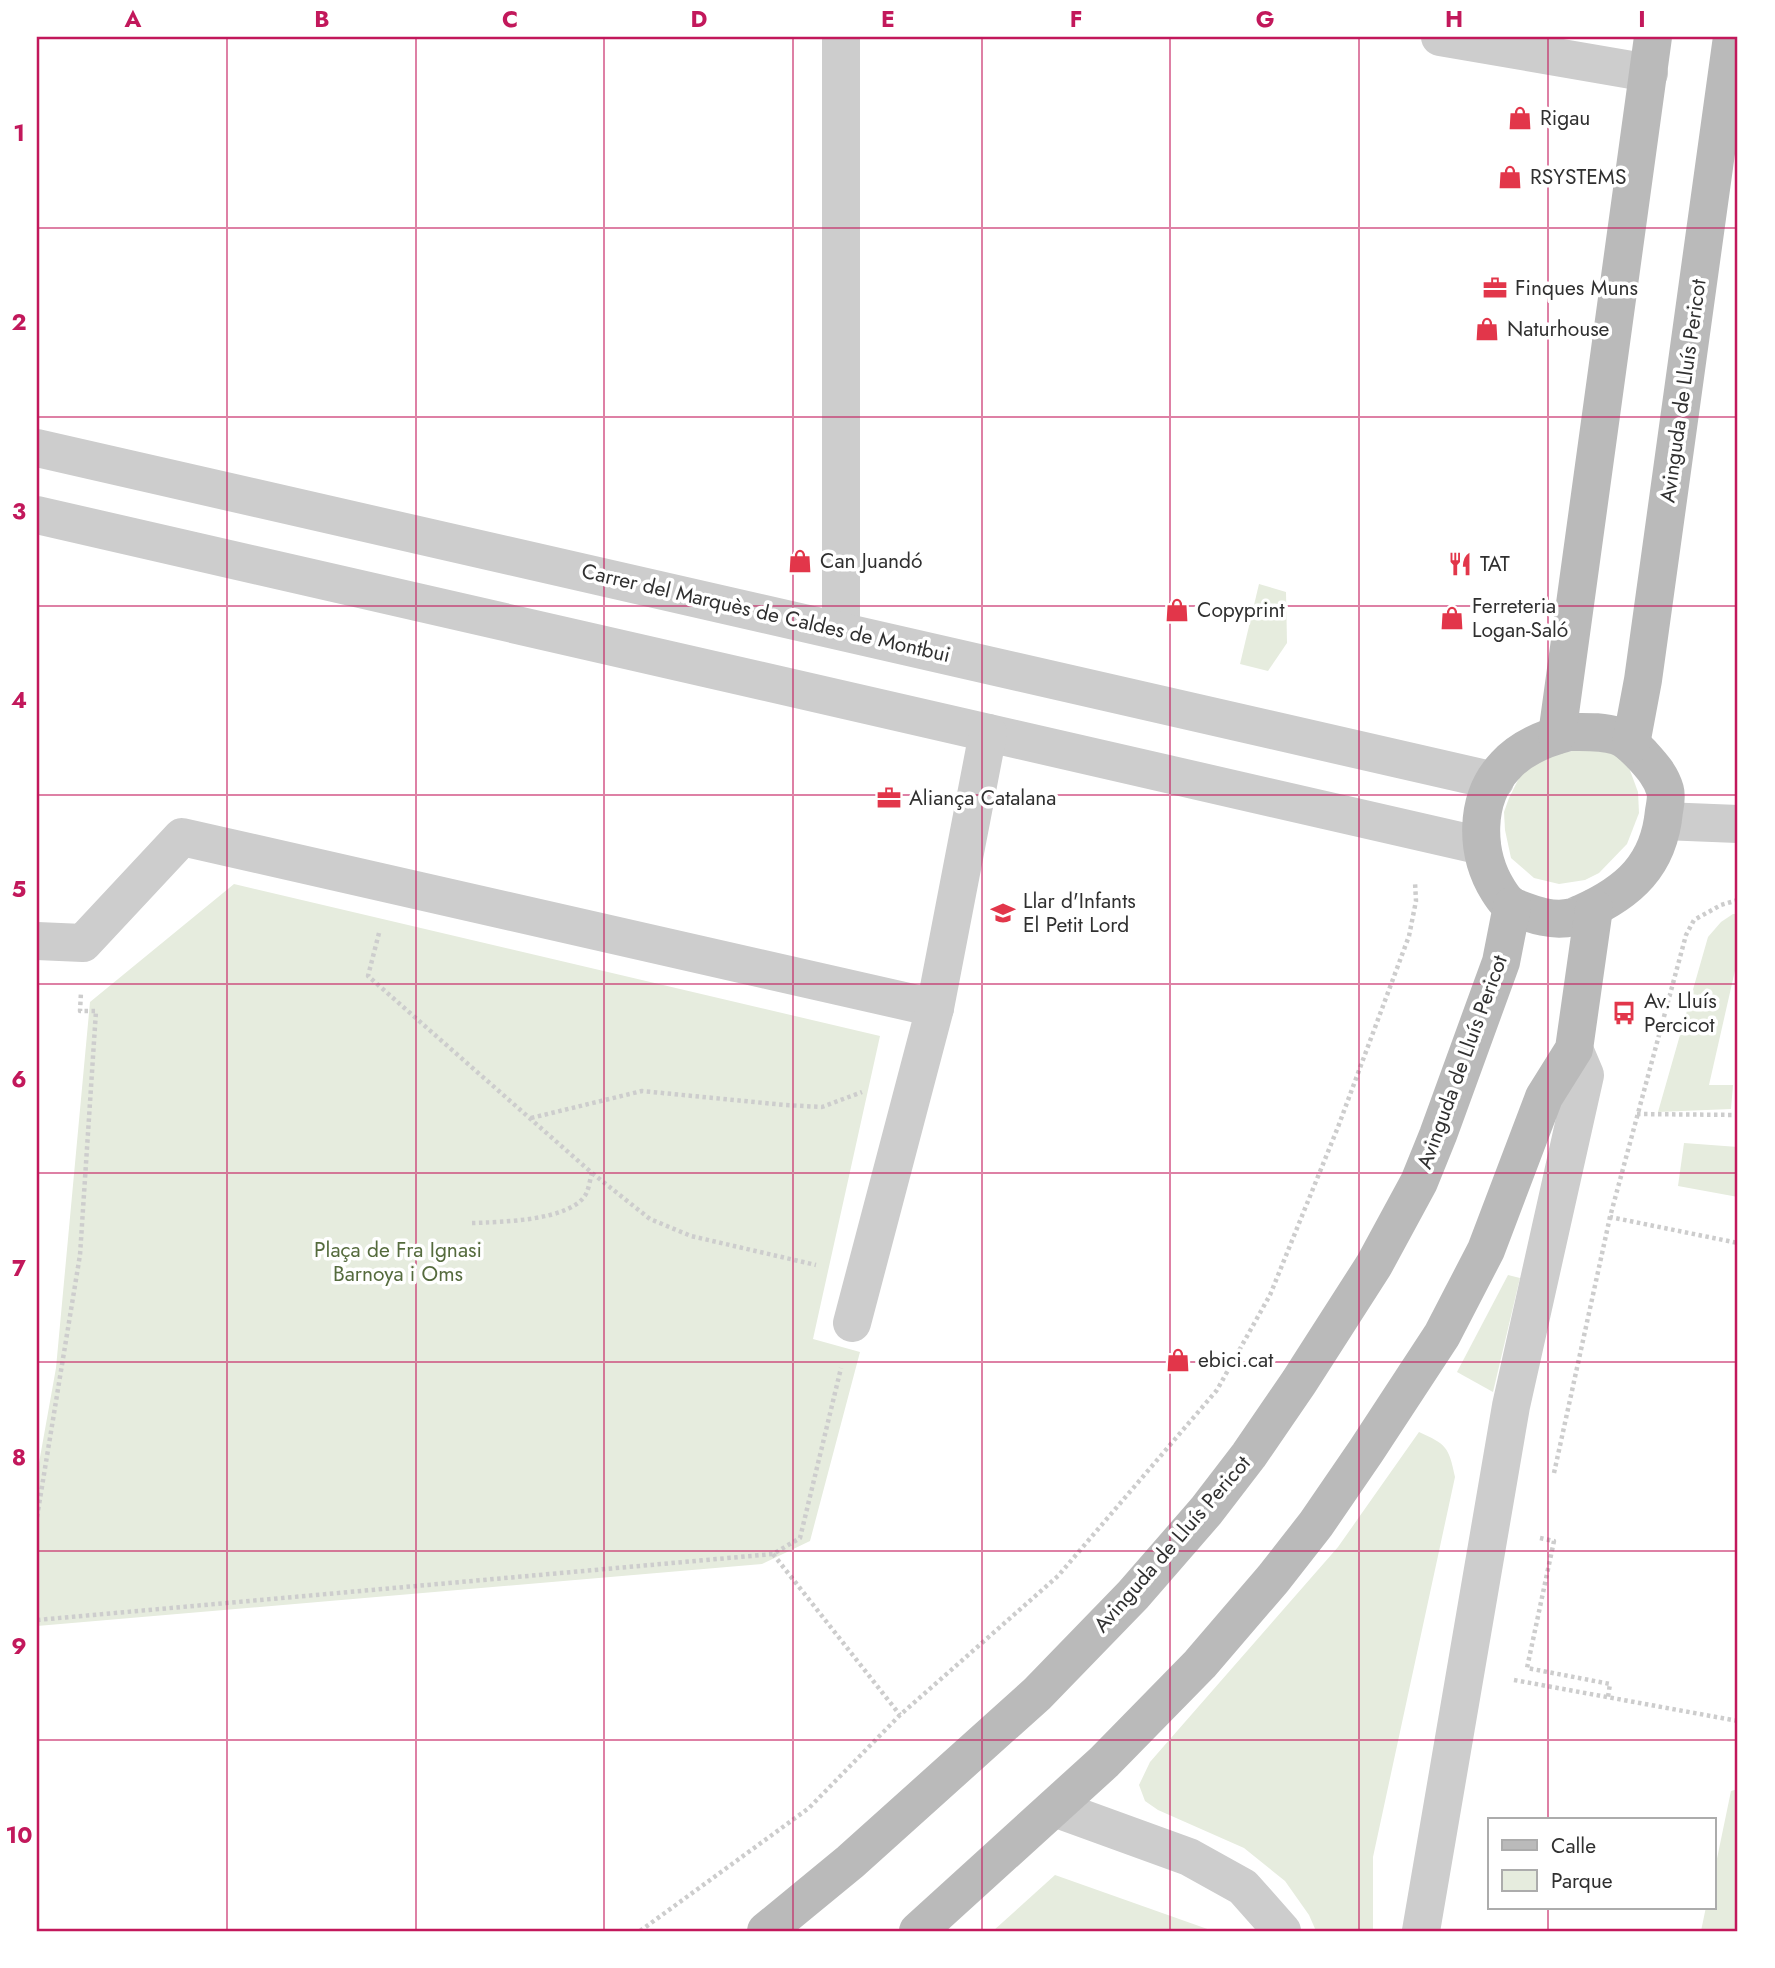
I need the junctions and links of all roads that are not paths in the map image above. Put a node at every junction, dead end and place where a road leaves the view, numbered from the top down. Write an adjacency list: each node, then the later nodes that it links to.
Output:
1 (841, 37): 8 (street)
2 (1440, 37): 4 (street)
3 (1731, 37): 5 (street, Avinguda de Lluís Pericot)
4 (1651, 55): 10 (street)
5 (1732, 86): 11 (street, Avinguda de Lluís Pericot)
6 (37, 448): 8 (street, Carrer del Marquès de Caldes de Montbui)
7 (37, 515): 9 (street)
8 (841, 631): 12 (street, Carrer del Marquès de Caldes de Montbui)
9 (988, 733): 15 (street); 19 (street)
10 (1557, 735): 11 (street); 12 (street)
11 (1631, 744): 13 (street)
12 (1495, 781): 15 (street)
13 (1663, 821): 14 (street); 17 (street)
14 (1738, 824)
15 (1482, 846): 16 (street)
16 (1512, 906): 17 (street); 23 (street, Avinguda de Lluís Pericot)
17 (1594, 908): 20 (street)
18 (37, 941): 19 (street)
19 (935, 1008): 21 (street)
20 (1574, 1049): 22 (street); 26 (street)
21 (852, 1323)
22 (1054, 1808): 24 (street); 25 (street)
23 (766, 1931)
24 (918, 1931)
25 (1282, 1931)
26 (1421, 1931)

